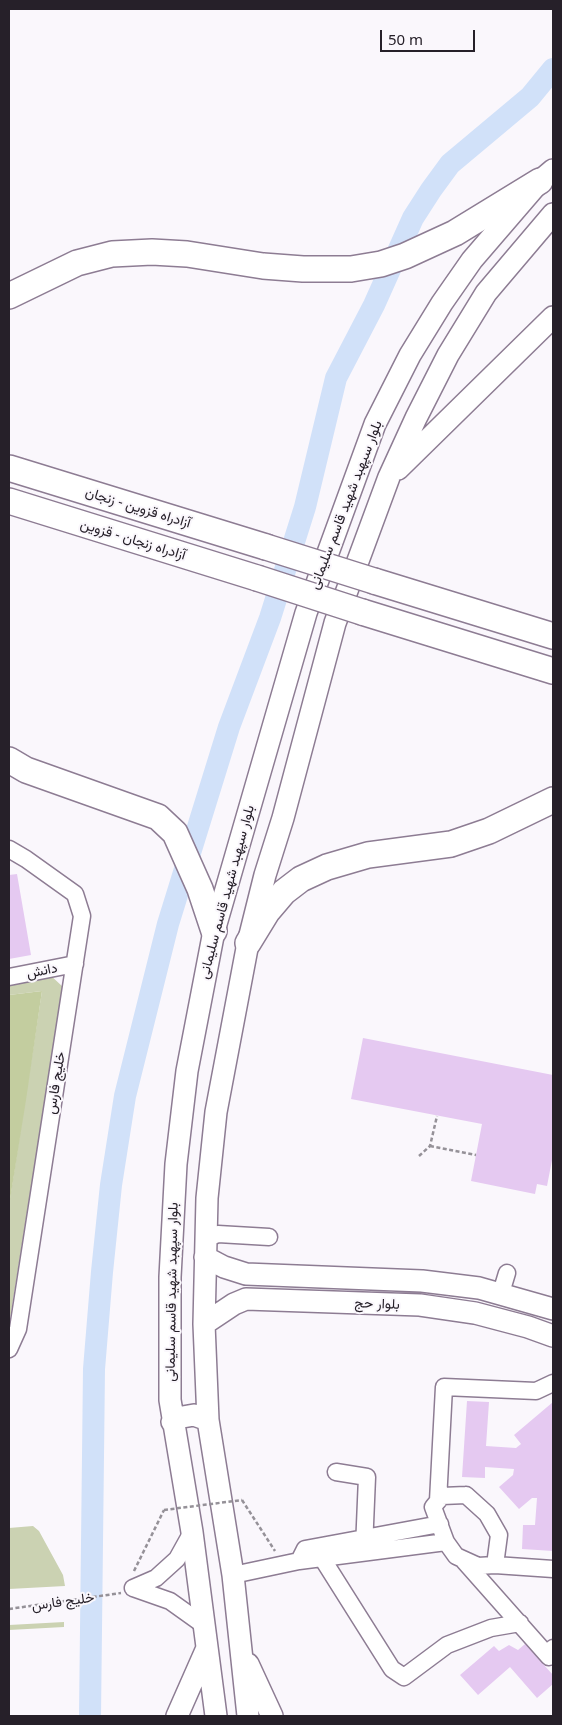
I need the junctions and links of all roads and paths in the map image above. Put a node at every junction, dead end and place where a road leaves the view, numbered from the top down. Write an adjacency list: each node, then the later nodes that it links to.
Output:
1 (546, 176): 3 (highway); 13 (main road, بلوار سپهبد شهید قاسم سلیمانی)
2 (553, 214): 6 (main road)
3 (9, 296)
4 (553, 317): 6 (main road)
5 (9, 468): 8 (highway, آزادراه قزوین - زنجان, bridge)
6 (390, 478): 14 (main road)
7 (9, 501): 9 (highway, آزادراه زنجان - قزوین, bridge)
8 (553, 636)
9 (553, 672)
10 (9, 760): 13 (highway)
11 (553, 800): 14 (highway)
12 (9, 849): 15 (street, خلیج فارس)
13 (214, 931): 29 (main road, بلوار سپهبد شهید قاسم سلیمانی)
14 (248, 943): 22 (main road)
15 (75, 964): 16 (street, دانش); 28 (street, خلیج فارس)
16 (9, 977)
17 (437, 1116): 18 (path)
18 (430, 1146): 19 (path); 20 (path)
19 (476, 1155)
20 (419, 1156)
21 (269, 1237): 22 (street)
22 (205, 1250): 23 (main road, بلوار حج); 26 (main road)
23 (246, 1274): 24 (main road); 25 (main road, بلوار حج)
24 (246, 1299): 26 (main road, بلوار حج); 27 (main road, بلوار حج)
25 (553, 1310)
26 (204, 1324): 30 (main road)
27 (553, 1336)
28 (9, 1349)
29 (170, 1371): 30 (main road); 33 (main road, بلوار سپهبد شهید قاسم سلیمانی)
30 (205, 1371): 32 (main road)
31 (553, 1383): 35 (street)
32 (208, 1420): 33 (main road); 46 (main road)
33 (172, 1422): 37 (main road, بلوار سپهبد شهید قاسم سلیمانی)
34 (336, 1472): 39 (street)
35 (438, 1501): 36 (street); 43 (street)
36 (440, 1524): 38 (street); 39 (street)
37 (192, 1532): 50 (main road, بلوار سپهبد شهید قاسم سلیمانی); 50 (street)
38 (446, 1542): 39 (street); 41 (street)
39 (364, 1545): 40 (street); 42 (street)
40 (322, 1558): 42 (street); 49 (street)
41 (461, 1558): 43 (street); 49 (street)
42 (291, 1563): 45 (path, bridge); 46 (street)
43 (495, 1565): 44 (street)
44 (553, 1569)
45 (132, 1575)
46 (233, 1575): 51 (main road)
47 (118, 1594): 48 (path, خلیج فارس)
48 (9, 1609)
49 (520, 1623): 53 (street)
50 (205, 1626): 52 (main road, بلوار سپهبد شهید قاسم سلیمانی)
51 (240, 1646): 56 (main road); 57 (main road)
52 (207, 1648): 54 (main road); 55 (main road, بلوار سپهبد شهید قاسم سلیمانی)
53 (553, 1648)
54 (177, 1716)
55 (216, 1716)
56 (248, 1716)
57 (272, 1716)

